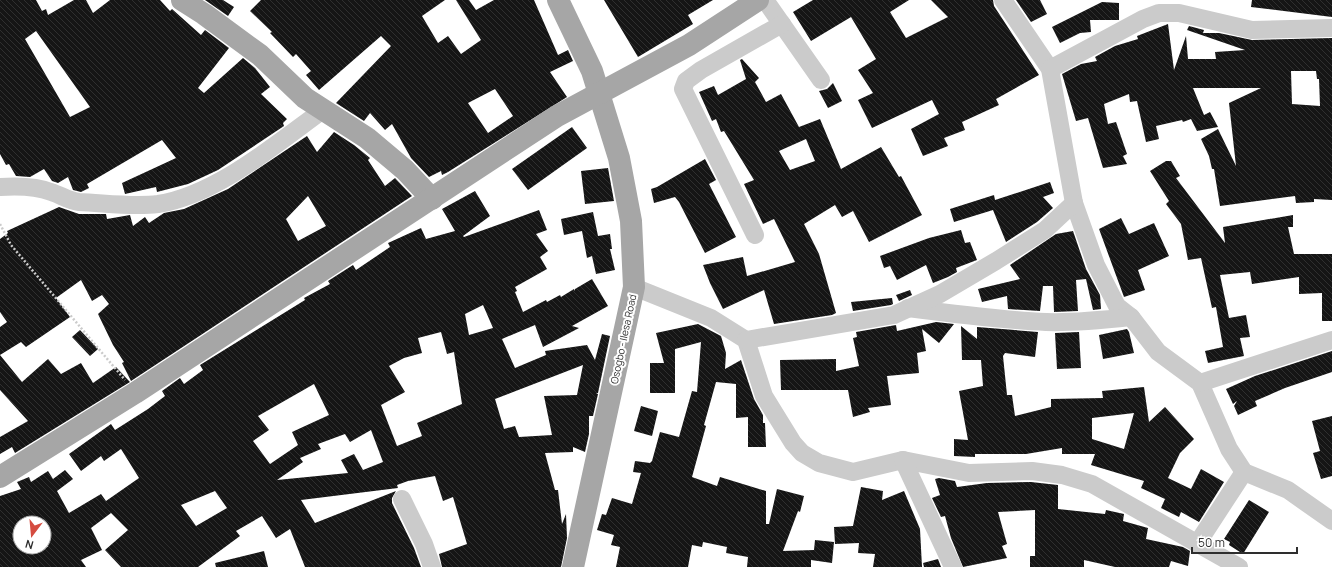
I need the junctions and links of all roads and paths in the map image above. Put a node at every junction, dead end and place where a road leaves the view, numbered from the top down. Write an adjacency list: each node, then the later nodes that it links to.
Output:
1 (182, 0): 13 (main road)
2 (558, 0): 12 (main road, Osogbo - Ilesa Road)
3 (758, 0): 8 (main road)
4 (765, 0): 6 (street)
5 (1003, 0): 9 (street)
6 (782, 24): 10 (street); 11 (street)
7 (1332, 28): 9 (street)
8 (689, 45): 10 (street); 12 (main road)
9 (1050, 69): 16 (street)
10 (701, 70): 18 (street)
11 (821, 80)
12 (600, 95): 15 (main road); 19 (main road, Osogbo - Ilesa Road)
13 (322, 110): 14 (street); 15 (main road)
14 (0, 187)
15 (432, 200): 25 (main road)
16 (1074, 203): 20 (street); 21 (street)
17 (0, 224): 25 (path)
18 (755, 235)
19 (634, 287): 22 (street); 33 (main road, Osogbo - Ilesa Road)
20 (908, 308): 21 (street); 22 (street)
21 (1131, 317): 24 (street)
22 (746, 340): 26 (street)
23 (1332, 340): 24 (street)
24 (1200, 383): 27 (street)
25 (135, 393): 28 (main road)
26 (903, 460): 31 (street); 34 (street)
27 (1244, 472): 30 (street); 31 (street)
28 (0, 477)
29 (402, 499): 32 (street)
30 (1332, 521)
31 (1198, 544): 35 (street)
32 (432, 567)
33 (573, 567)
34 (953, 567)
35 (1240, 567)

